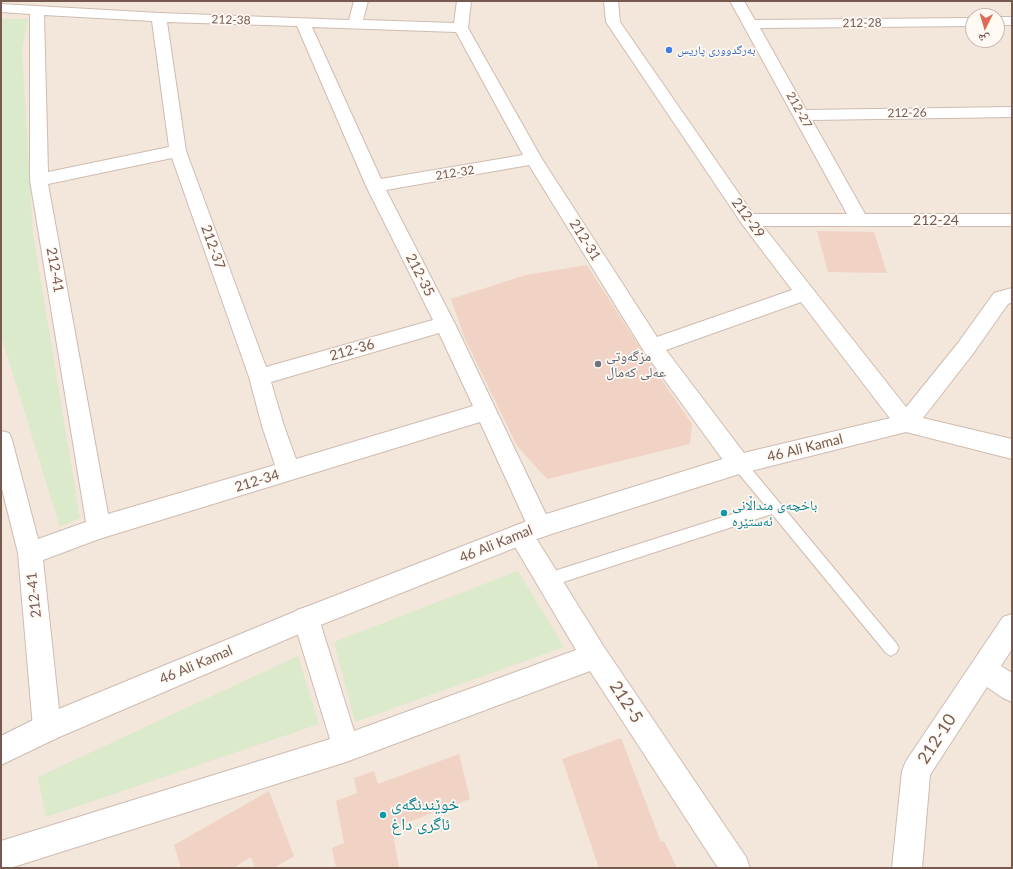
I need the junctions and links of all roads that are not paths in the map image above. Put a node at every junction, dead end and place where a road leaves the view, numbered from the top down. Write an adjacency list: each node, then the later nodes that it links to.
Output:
1 (362, 1): 10 (street)
2 (464, 1): 12 (street)
3 (611, 1): 19 (street, 212-29)
4 (737, 1): 11 (street, 212-27)
5 (1, 8): 6 (street, 212-38)
6 (37, 10): 7 (street, 212-38); 17 (street, 212-41)
7 (159, 17): 8 (street, 212-38); 15 (street, 212-37)
8 (302, 22): 10 (street, 212-38); 18 (street, 212-35)
9 (965, 22): 11 (street, 212-28)
10 (355, 24): 12 (street, 212-38)
11 (750, 24): 14 (street, 212-27)
12 (461, 28): 16 (street, 212-31)
13 (1012, 112): 14 (street, 212-26)
14 (802, 115): 20 (street, 212-27)
15 (178, 151): 17 (street); 26 (street, 212-37)
16 (534, 160): 18 (street, 212-32); 25 (street, 212-31)
17 (39, 180): 34 (street, 212-41)
18 (375, 186): 24 (street, 212-35)
19 (748, 220): 20 (street, 212-24); 22 (street, 212-29)
20 (860, 220): 21 (street, 212-24)
21 (1012, 220)
22 (805, 293): 25 (street); 28 (street, 212-29)
23 (1012, 295): 28 (street)
24 (445, 324): 26 (street, 212-36); 27 (street, 212-35)
25 (652, 347): 31 (street, 212-31)
26 (259, 377): 32 (street, 212-37)
27 (486, 411): 32 (street, 212-34); 35 (street, 212-35)
28 (906, 423): 30 (street, 46 Ali Kamal); 31 (street, 46 Ali Kamal)
29 (1, 440): 36 (street, 212-41)
30 (1012, 449)
31 (739, 464): 33 (lane); 35 (street, 46 Ali Kamal)
32 (289, 471): 34 (street, 212-34)
33 (775, 507): 37 (lane); 40 (lane)
34 (99, 528): 36 (street, 212-34)
35 (530, 531): 37 (street, 212-5); 38 (street, 46 Ali Kamal)
36 (30, 553): 44 (street, 212-41)
37 (548, 580): 41 (street, 212-5)
38 (306, 619): 44 (street, 46 Ali Kamal); 45 (street)
39 (1012, 626): 42 (street, 212-10)
40 (891, 648)
41 (595, 656): 45 (street); 48 (street, 212-5)
42 (983, 669): 43 (street); 49 (street, 212-10)
43 (1012, 689)
44 (47, 728): 46 (street, 46 Ali Kamal)
45 (346, 748): 47 (street)
46 (1, 750)
47 (1, 856)
48 (735, 868)
49 (907, 868)

